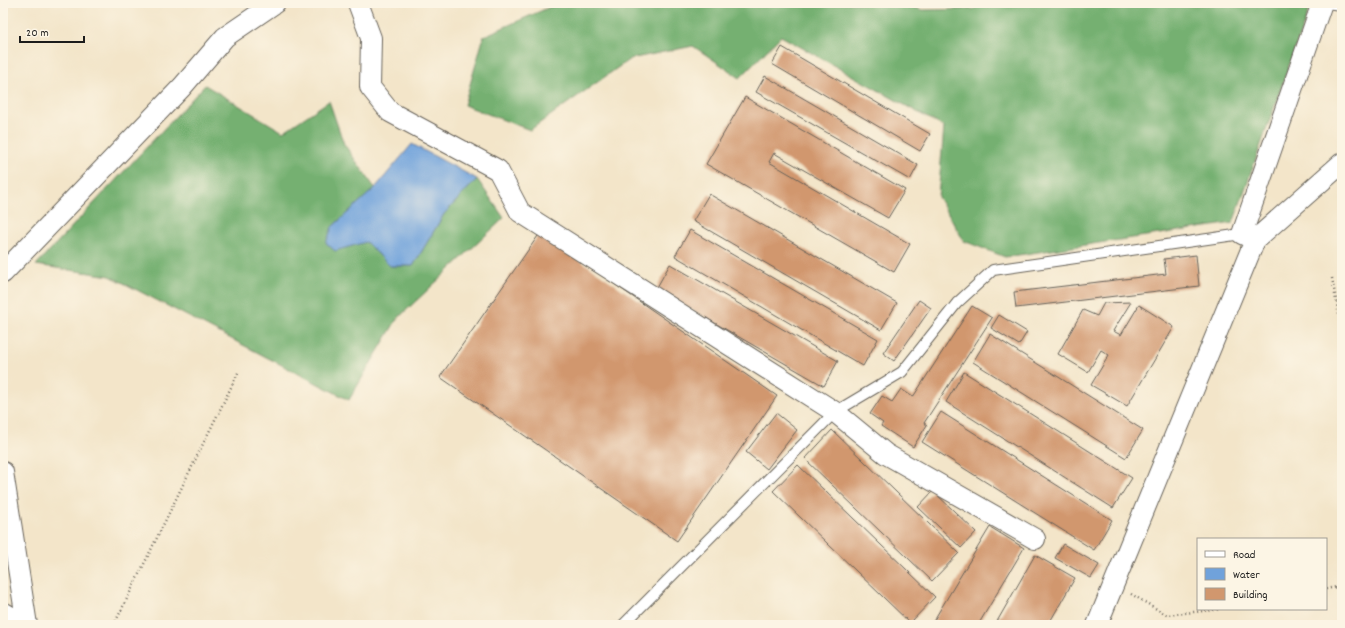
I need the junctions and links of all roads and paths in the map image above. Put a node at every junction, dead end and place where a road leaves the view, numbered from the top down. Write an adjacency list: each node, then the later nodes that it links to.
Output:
1 (275, 3): 7 (street)
2 (358, 3): 11 (street)
3 (1323, 3): 4 (lane); 6 (street)
4 (1342, 5)
5 (1342, 163): 6 (street)
6 (1249, 237): 11 (lane); 14 (street)
7 (3, 273)
8 (1332, 278): 9 (path)
9 (1342, 332)
10 (239, 371): 20 (path)
11 (835, 412): 13 (street); 21 (lane)
12 (3, 472): 19 (street)
13 (1035, 539)
14 (1113, 585): 17 (path); 22 (street)
15 (1342, 586): 16 (path)
16 (1327, 589)
17 (1210, 610)
18 (3, 612): 19 (street)
19 (26, 625)
20 (114, 625)
21 (623, 625)
22 (1097, 625)

